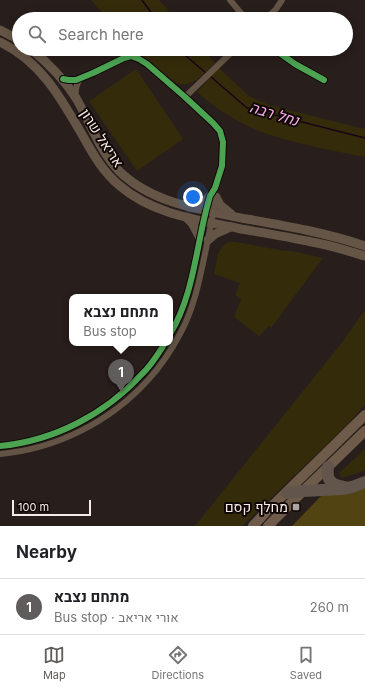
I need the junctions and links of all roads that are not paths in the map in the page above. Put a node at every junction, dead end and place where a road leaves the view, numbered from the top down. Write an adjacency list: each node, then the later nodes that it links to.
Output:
1 (230, 0): 3 (street)
2 (282, 0): 4 (street)
3 (240, 12)
4 (273, 12)
5 (2, 30): 6 (main road)
6 (12, 36)
7 (0, 42): 8 (main road, אריאל שרון)
8 (12, 48)
9 (22, 56): 22 (main road, אריאל שרון)
10 (40, 56): 14 (main road, אריאל שרון)
11 (228, 56): 16 (street)
12 (284, 56): 15 (street)
13 (81, 78): 14 (street); 16 (street); 17 (street)
14 (63, 79): 17 (main road, אריאל שרון)
15 (324, 80)
16 (185, 97): 18 (street)
17 (76, 98): 19 (main road, אריאל שרון)
18 (214, 194): 19 (main road); 20 (street); 21 (main road)
19 (190, 207): 20 (main road, אריאל שרון)
20 (210, 211): 21 (main road, אריאל שרון); 23 (street)
21 (234, 216): 26 (main road, אריאל שרון)
22 (186, 217): 23 (main road, אריאל שרון); 25 (main road)
23 (207, 222): 24 (main road, אריאל שרון); 25 (street)
24 (231, 226): 25 (main road); 27 (main road, אריאל שרון)
25 (204, 239): 28 (street); 29 (street)
26 (365, 246)
27 (365, 256)
28 (173, 329)
29 (173, 345)
30 (162, 346): 34 (street)
31 (172, 346): 35 (street)
32 (365, 415): 40 (main road)
33 (365, 431): 36 (main road)
34 (0, 446)
35 (0, 454)
36 (328, 467): 38 (highway); 39 (main road)
37 (365, 482): 38 (highway)
38 (352, 487): 39 (highway)
39 (303, 491): 40 (highway); 42 (main road)
40 (287, 493): 41 (main road)
41 (254, 526)
42 (268, 526)

